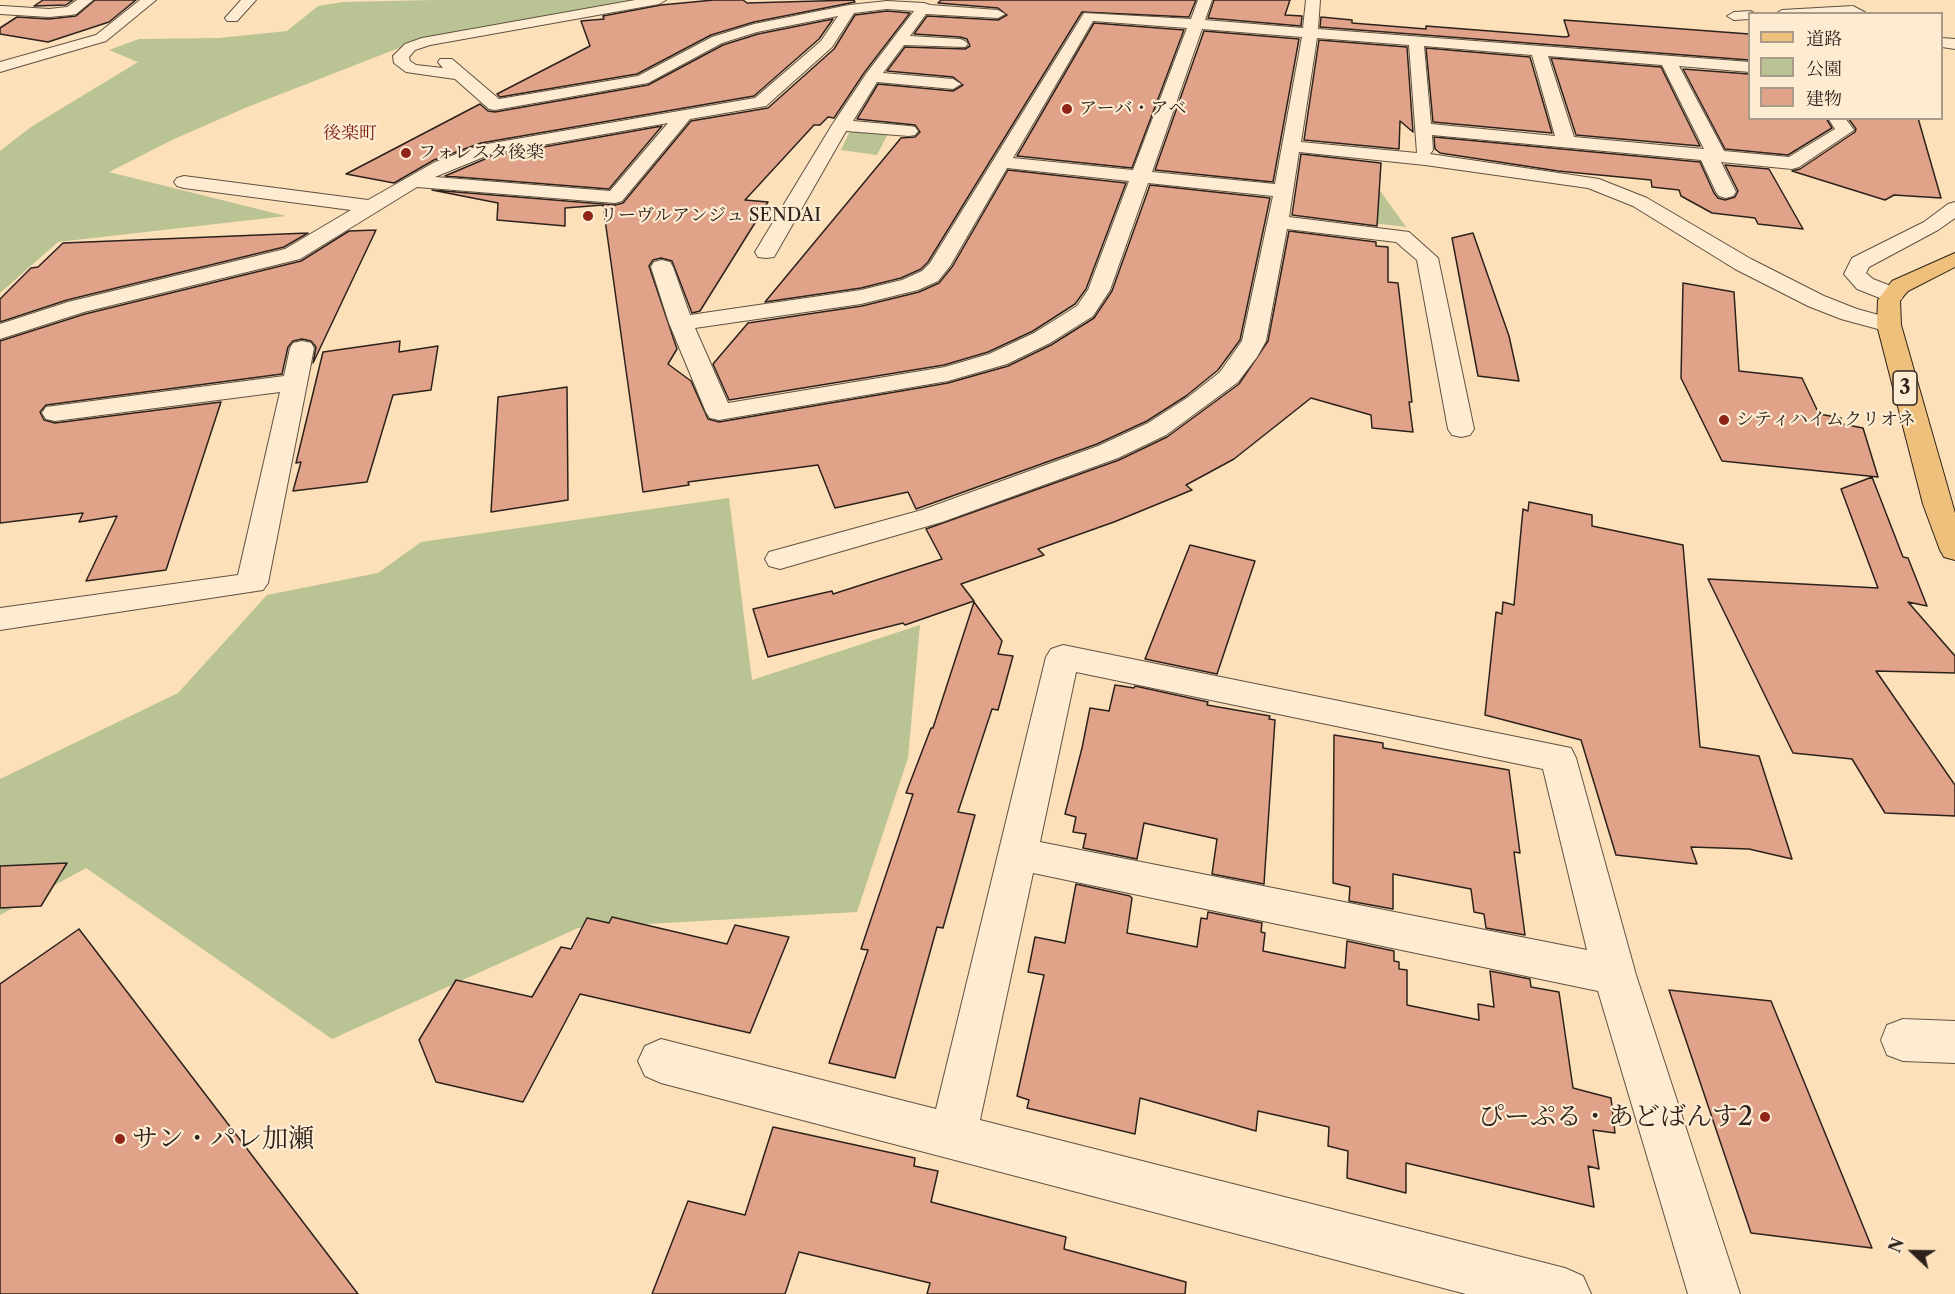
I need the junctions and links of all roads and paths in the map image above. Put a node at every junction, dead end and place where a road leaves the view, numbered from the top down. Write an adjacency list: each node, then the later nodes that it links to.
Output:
1 (26, 0): 12 (street)
2 (86, 0): 12 (street)
3 (149, 0): 26 (street)
4 (249, 0): 18 (street)
5 (658, 0): 10 (street)
6 (1205, 0): 19 (street)
7 (1313, 0): 20 (street)
8 (887, 3): 10 (street); 11 (street)
9 (1094, 8): 19 (street); 39 (street)
10 (849, 9): 30 (street)
11 (922, 9): 15 (street); 21 (street)
12 (1, 11)
13 (1817, 12): 14 (street)
14 (1856, 12)
15 (998, 14)
16 (1748, 15): 17 (street)
17 (1734, 16)
18 (232, 18)
19 (1196, 24): 20 (street); 40 (street)
20 (1310, 33): 22 (street); 36 (street)
21 (899, 40): 23 (street); 28 (street)
22 (1416, 41): 24 (street); 33 (street)
23 (960, 44)
24 (1539, 51): 25 (street); 35 (street)
25 (1668, 61): 27 (street); 37 (street)
26 (0, 67)
27 (1748, 67)
28 (872, 77): 29 (street); 32 (street)
29 (953, 84)
30 (684, 115): 41 (street); 41 (street)
31 (1838, 120): 37 (street)
32 (841, 125): 34 (street); 48 (street)
33 (1423, 129): 35 (street); 38 (street)
34 (909, 131)
35 (1566, 142): 37 (street)
36 (1290, 146): 38 (street); 43 (street)
37 (1712, 155): 44 (street)
38 (1425, 159): 53 (street)
39 (1001, 162): 40 (street); 52 (street)
40 (1139, 177): 43 (street); 52 (street)
41 (413, 181): 45 (street)
42 (184, 182): 45 (street)
43 (1283, 191): 47 (street)
44 (1726, 192)
45 (370, 206): 54 (street)
46 (1955, 208): 51 (street)
47 (1278, 222): 58 (street); 60 (street)
48 (766, 252)
49 (1955, 259): 51 (main road)
50 (662, 267): 52 (street)
51 (1893, 295): 53 (main road, 3)
52 (681, 323)
53 (1889, 325): 59 (main road, 3)
54 (0, 332)
55 (302, 348): 56 (street)
56 (295, 382): 57 (street); 61 (street)
57 (55, 412)
58 (1461, 429)
59 (1955, 550)
60 (780, 559)
61 (0, 619)
62 (1019, 854): 63 (street); 63 (street); 67 (street)
63 (1615, 975): 69 (street)
64 (1904, 1040): 65 (street)
65 (1955, 1042)
66 (661, 1061): 67 (street)
67 (953, 1135): 68 (street)
68 (1565, 1294)
69 (1714, 1294)

